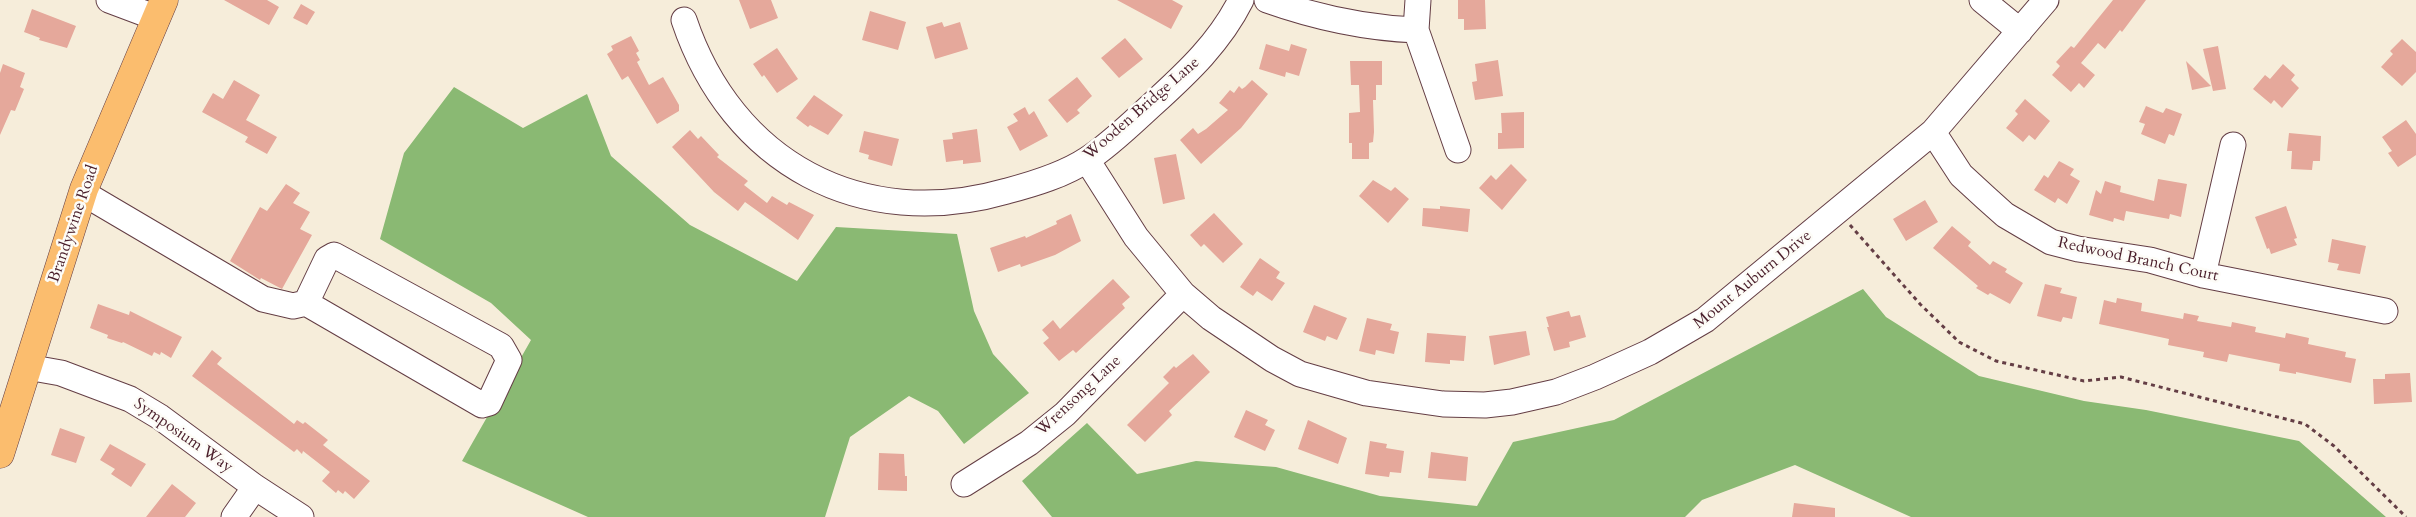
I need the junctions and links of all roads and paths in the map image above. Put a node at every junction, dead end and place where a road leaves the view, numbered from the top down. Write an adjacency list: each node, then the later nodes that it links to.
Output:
1 (109, 0): 7 (street)
2 (1241, 0): 14 (street, Wooden Bridge Lane)
3 (1267, 0): 9 (street)
4 (1418, 0): 9 (street)
5 (1982, 0): 10 (street)
6 (2046, 0): 10 (street, Mount Auburn Drive)
7 (160, 9): 15 (main road, Brandywine Road)
8 (684, 20): 14 (street, Wooden Bridge Lane)
9 (1416, 30): 13 (street)
10 (2020, 31): 11 (street, Mount Auburn Drive)
11 (1933, 132): 16 (street, Mount Auburn Drive); 17 (street, Redwood Branch Court)
12 (2233, 145): 17 (street)
13 (1458, 150)
14 (1087, 160): 18 (street, Mount Auburn Drive)
15 (83, 193): 19 (street); 21 (main road, Brandywine Road)
16 (1838, 211): 18 (street, Mount Auburn Drive); 27 (path)
17 (2203, 275): 20 (street, Redwood Branch Court)
18 (1183, 294): 23 (street, Wrensong Lane)
19 (306, 303): 19 (street)
20 (2386, 311)
21 (27, 367): 22 (main road, Brandywine Road); 24 (street, Symposium Way)
22 (0, 454)
23 (964, 484)
24 (255, 487): 25 (street); 26 (street, Symposium Way)
25 (234, 517)
26 (301, 517)
27 (2406, 517)

